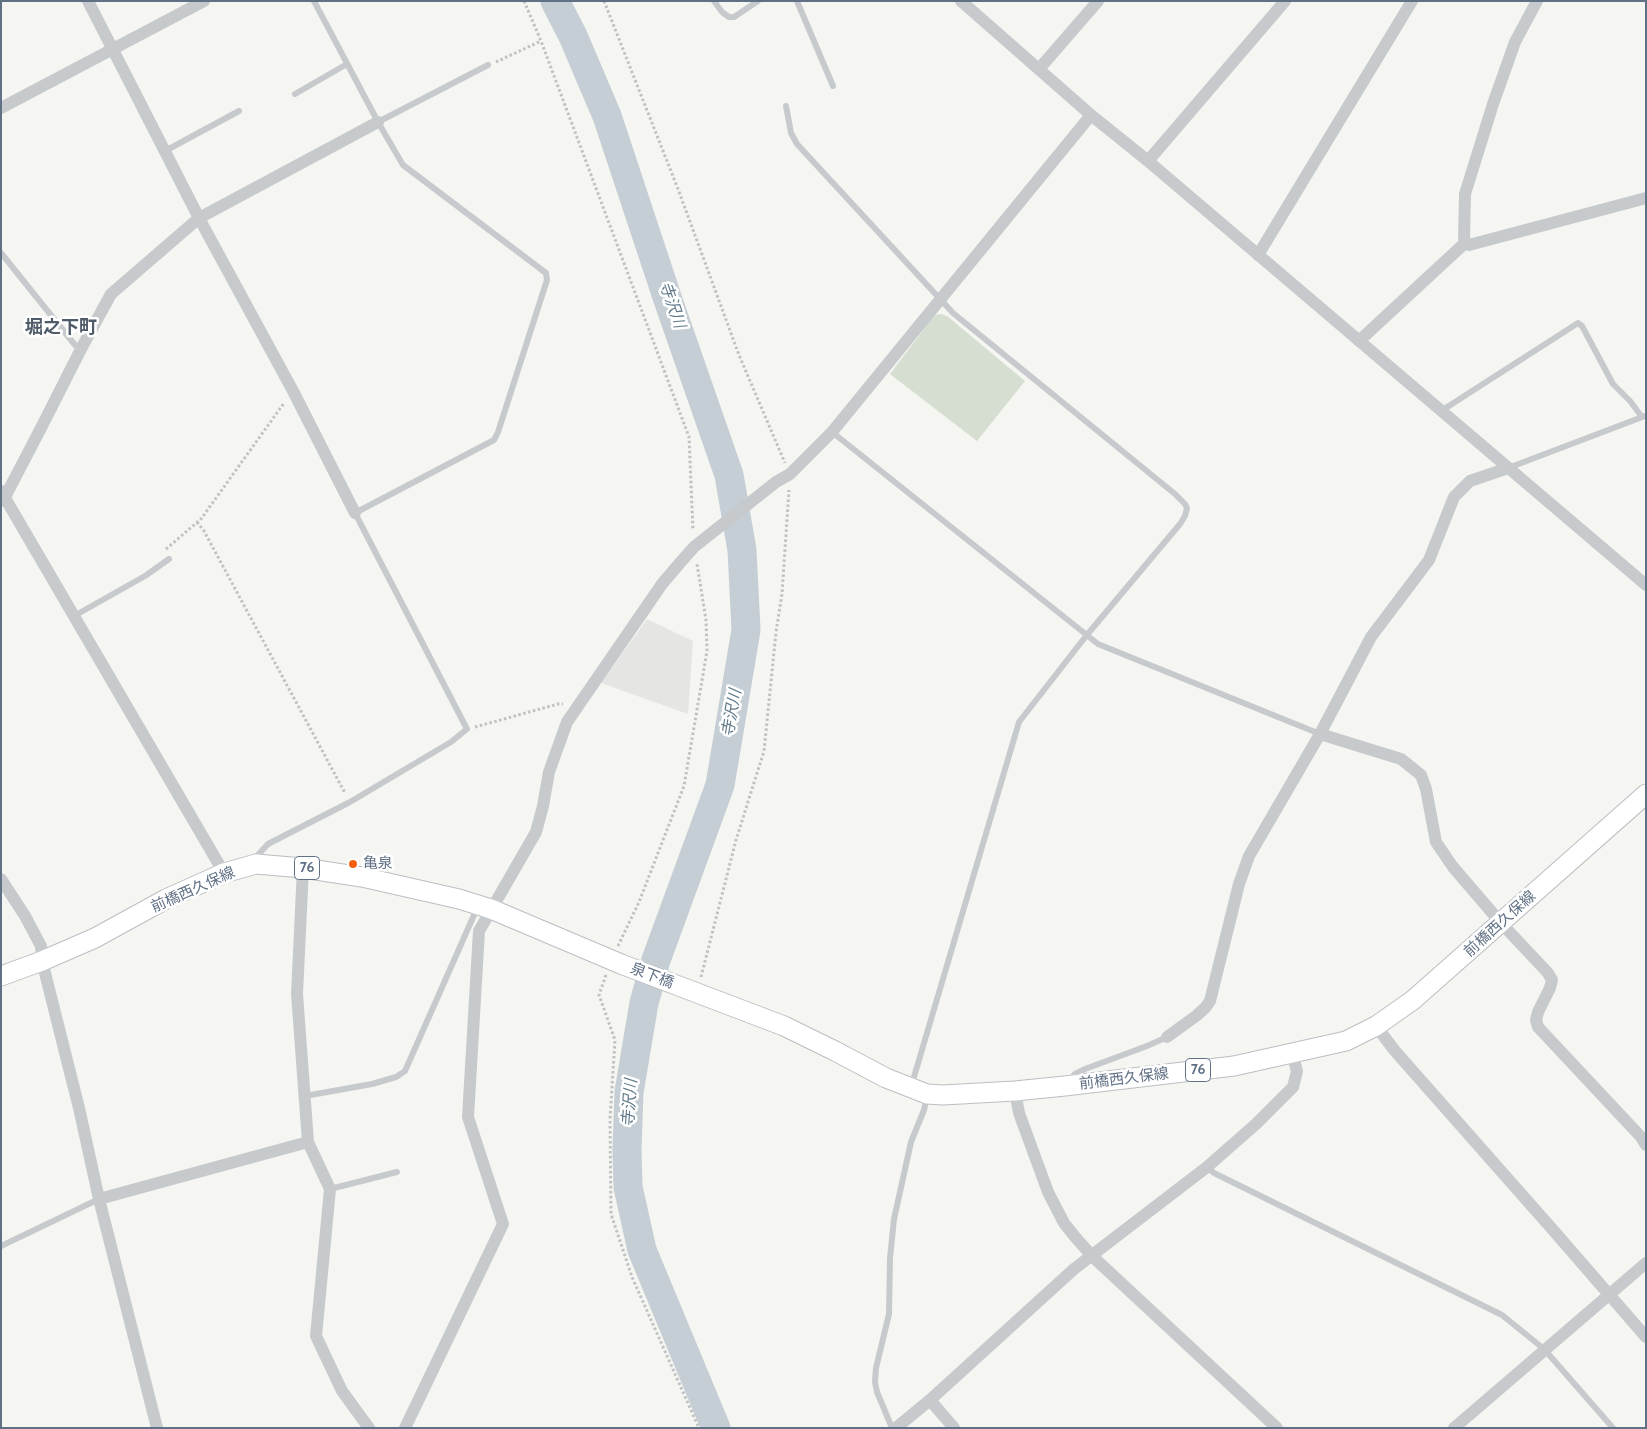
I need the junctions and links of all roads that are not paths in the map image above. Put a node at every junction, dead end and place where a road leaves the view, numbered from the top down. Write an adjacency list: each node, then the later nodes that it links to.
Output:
1 (88, 1): 12 (street)
2 (204, 1): 12 (street)
3 (314, 1): 13 (lane)
4 (714, 1): 5 (lane)
5 (758, 1)
6 (797, 1): 16 (lane)
7 (961, 1): 15 (street)
8 (1098, 1): 15 (street)
9 (1285, 1): 24 (street)
10 (1412, 1): 29 (street)
11 (1537, 1): 27 (street)
12 (113, 49): 19 (street); 23 (street)
13 (348, 64): 17 (lane); 22 (lane)
14 (488, 65): 22 (lane)
15 (1039, 69): 21 (street)
16 (833, 86)
17 (295, 94)
18 (786, 106): 30 (lane)
19 (1, 108)
20 (239, 111): 23 (lane)
21 (1092, 115): 24 (street); 30 (street)
22 (378, 122): 26 (street); 38 (lane)
23 (165, 151): 26 (street)
24 (1148, 161): 29 (street)
25 (1646, 198): 27 (street)
26 (199, 218): 32 (street); 38 (street)
27 (1466, 242): 31 (street)
28 (1, 253): 32 (lane)
29 (1258, 255): 31 (street)
30 (940, 300): 35 (street); 42 (lane)
31 (1359, 341): 33 (street)
32 (82, 347): 37 (street)
33 (1441, 411): 34 (lane); 36 (street)
34 (1644, 417): 36 (lane)
35 (832, 432): 42 (lane); 49 (street)
36 (1508, 468): 40 (street); 43 (street)
37 (2, 497): 41 (street)
38 (354, 513): 45 (lane)
39 (169, 559): 41 (lane)
40 (1646, 585)
41 (74, 616): 47 (street)
42 (1086, 636): 43 (lane); 60 (lane)
43 (1320, 734): 50 (street); 56 (street)
44 (1646, 794): 50 (main road, 前橋西久保線 / 76)
45 (256, 864): 46 (main road, 前橋西久保線 / 76); 47 (main road, 前橋西久保線 / 76)
46 (303, 868): 49 (main road, 前橋西久保線 / 76); 61 (street)
47 (224, 873): 51 (main road, 前橋西久保線 / 76)
48 (1, 880): 51 (street)
49 (485, 907): 52 (main road, 前橋西久保線 / 76); 61 (lane); 77 (street)
50 (1501, 923): 55 (main road, 前橋西久保線 / 76); 62 (street)
51 (42, 961): 53 (main road, 前橋西久保線 / 76); 67 (street)
52 (616, 962): 54 (main road, 泉下橋 / 76)
53 (1, 976)
54 (690, 990): 60 (main road, 前橋西久保線 / 76)
55 (1376, 1026): 57 (main road, 前橋西久保線 / 76); 71 (street)
56 (1167, 1037): 58 (lane)
57 (1292, 1054): 58 (main road, 前橋西久保線 / 76); 64 (street)
58 (1065, 1086): 59 (main road, 前橋西久保線 / 76)
59 (1016, 1091): 60 (main road, 前橋西久保線 / 76); 69 (street)
60 (919, 1092): 78 (lane)
61 (305, 1096): 63 (street)
62 (1644, 1139)
63 (308, 1142): 66 (street); 67 (street)
64 (1207, 1167): 69 (street); 73 (lane)
65 (397, 1172): 66 (lane)
66 (330, 1189): 76 (street)
67 (99, 1199): 68 (lane); 75 (street)
68 (1, 1246)
69 (1092, 1256): 74 (street); 80 (street)
70 (1646, 1262): 71 (street)
71 (1609, 1295): 72 (street); 73 (street)
72 (1646, 1337)
73 (1544, 1349): 81 (street); 82 (lane)
74 (930, 1400): 78 (street); 79 (street)
75 (157, 1428)
76 (369, 1428)
77 (405, 1428)
78 (894, 1428)
79 (954, 1428)
80 (1277, 1428)
81 (1454, 1428)
82 (1613, 1428)

